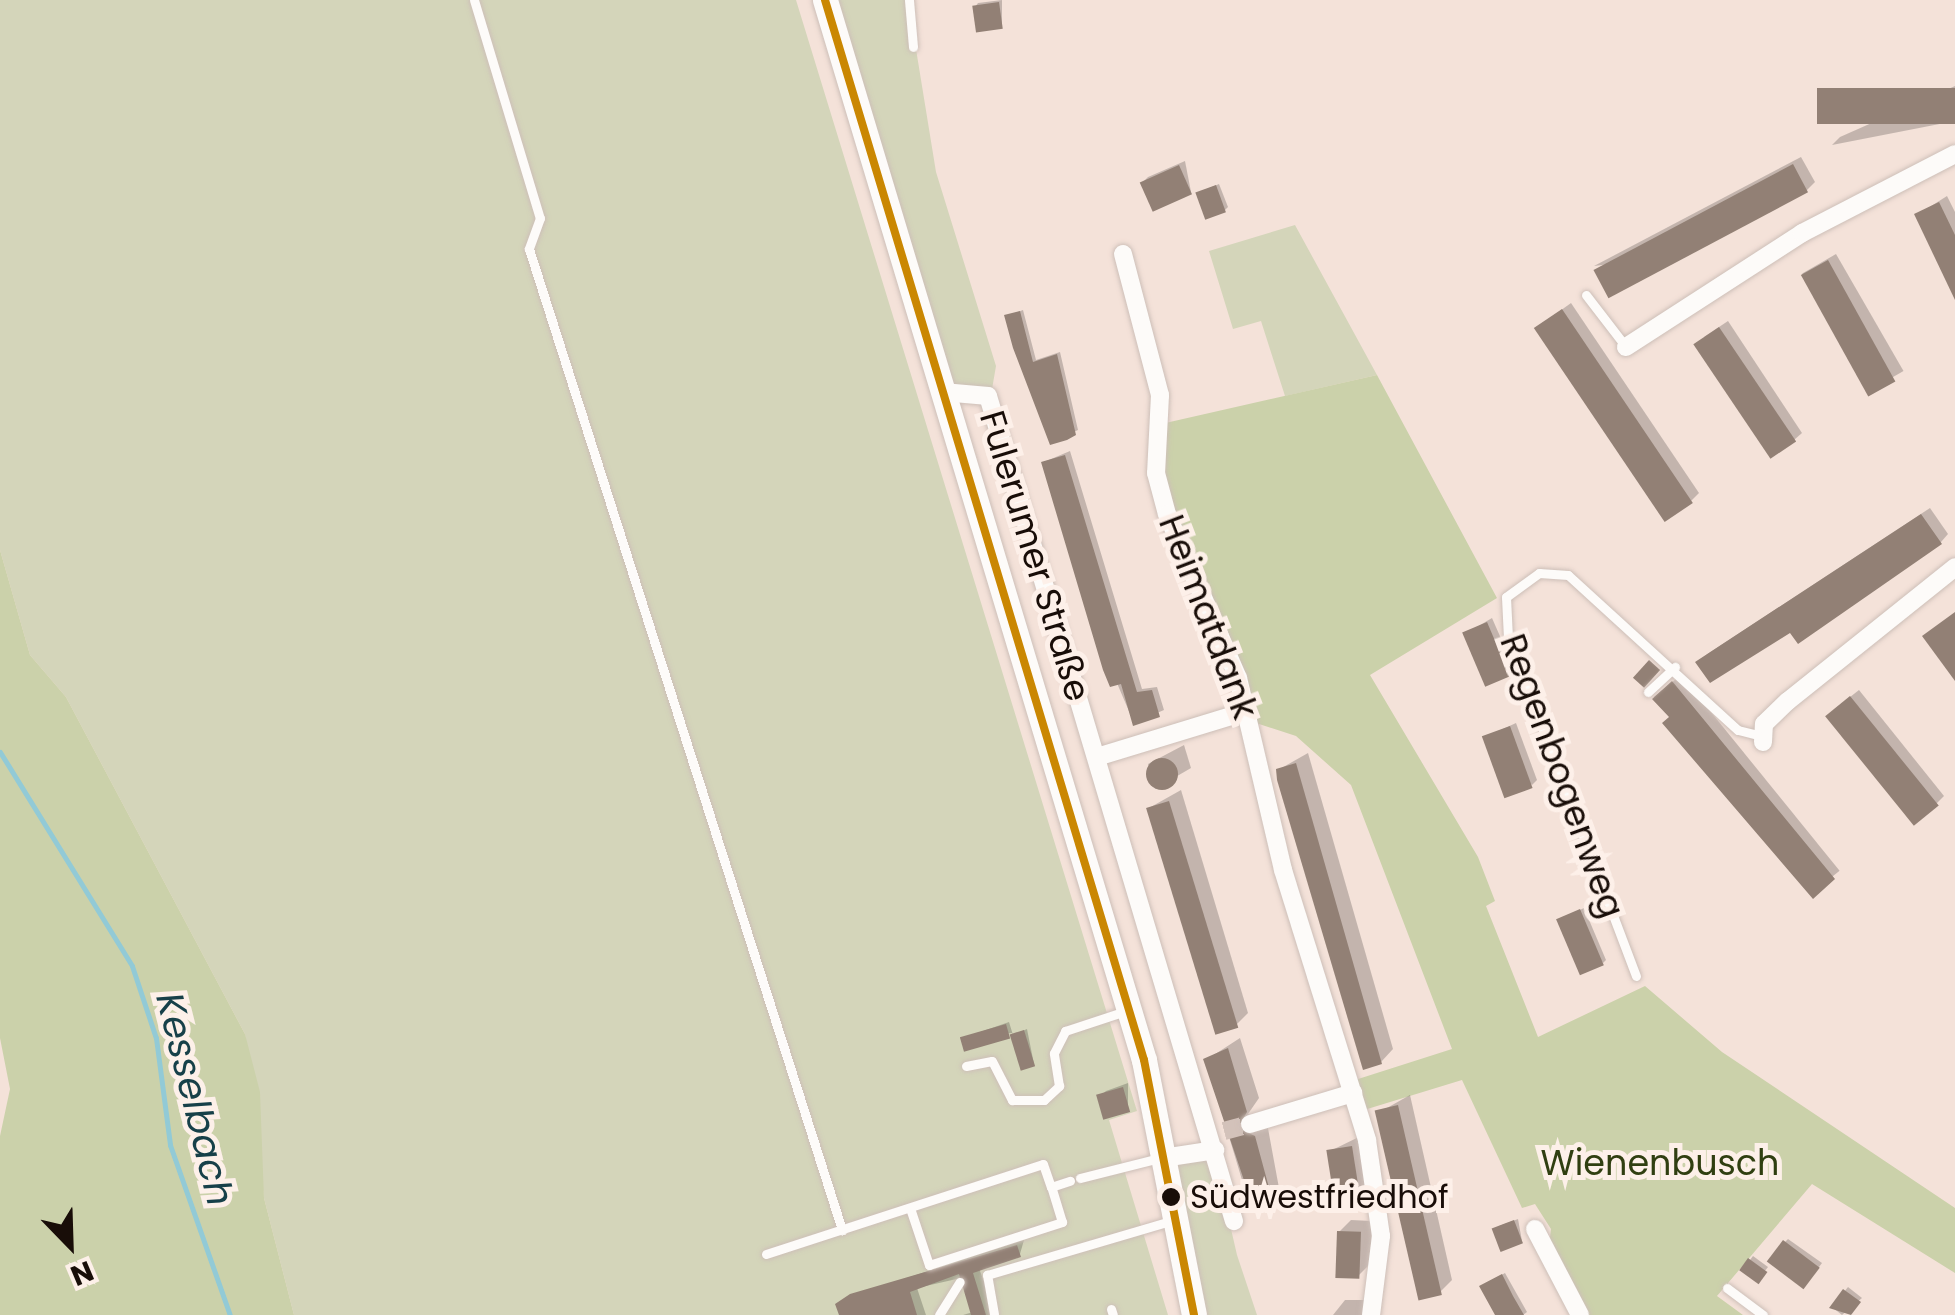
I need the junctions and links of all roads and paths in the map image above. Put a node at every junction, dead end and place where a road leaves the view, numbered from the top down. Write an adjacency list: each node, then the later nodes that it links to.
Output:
1 (474, 0): 28 (lane)
2 (825, 0): 9 (main road, Fulerumer Straße)
3 (909, 0): 4 (lane)
4 (913, 47)
5 (1955, 154): 8 (street)
6 (1123, 254): 13 (street, Heimatdank)
7 (1586, 295): 8 (lane)
8 (1626, 347)
9 (943, 392): 15 (street, Fulerumer Straße); 17 (main road, Fulerumer Straße)
10 (1955, 567): 14 (street, Regenbogenweg)
11 (1675, 668): 12 (lane); 14 (lane, Regenbogenweg); 16 (lane, Regenbogenweg)
12 (1648, 692)
13 (1247, 711): 15 (street); 19 (street, Heimatdank)
14 (1760, 739)
15 (1096, 758): 21 (street, Fulerumer Straße)
16 (1636, 976)
17 (1129, 1010): 18 (lane); 22 (main road, Fulerumer Straße)
18 (966, 1066)
19 (1354, 1093): 20 (street); 37 (street, Heimatdank)
20 (1250, 1124)
21 (1216, 1139): 22 (street); 26 (street, Fulerumer Straße)
22 (1162, 1158): 23 (lane); 25 (main road, Fulerumer Straße)
23 (1051, 1188): 24 (lane); 24 (lane)
24 (910, 1208): 28 (lane)
25 (1171, 1221): 30 (lane); 36 (main road, Fulerumer Straße)
26 (1236, 1229)
27 (1536, 1229): 38 (street)
28 (842, 1230): 29 (lane)
29 (766, 1254)
30 (987, 1274): 31 (lane); 34 (lane)
31 (974, 1278)
32 (960, 1282): 35 (lane)
33 (1727, 1288): 39 (lane)
34 (994, 1314)
35 (939, 1315)
36 (1194, 1315)
37 (1372, 1315)
38 (1580, 1315)
39 (1763, 1315)

